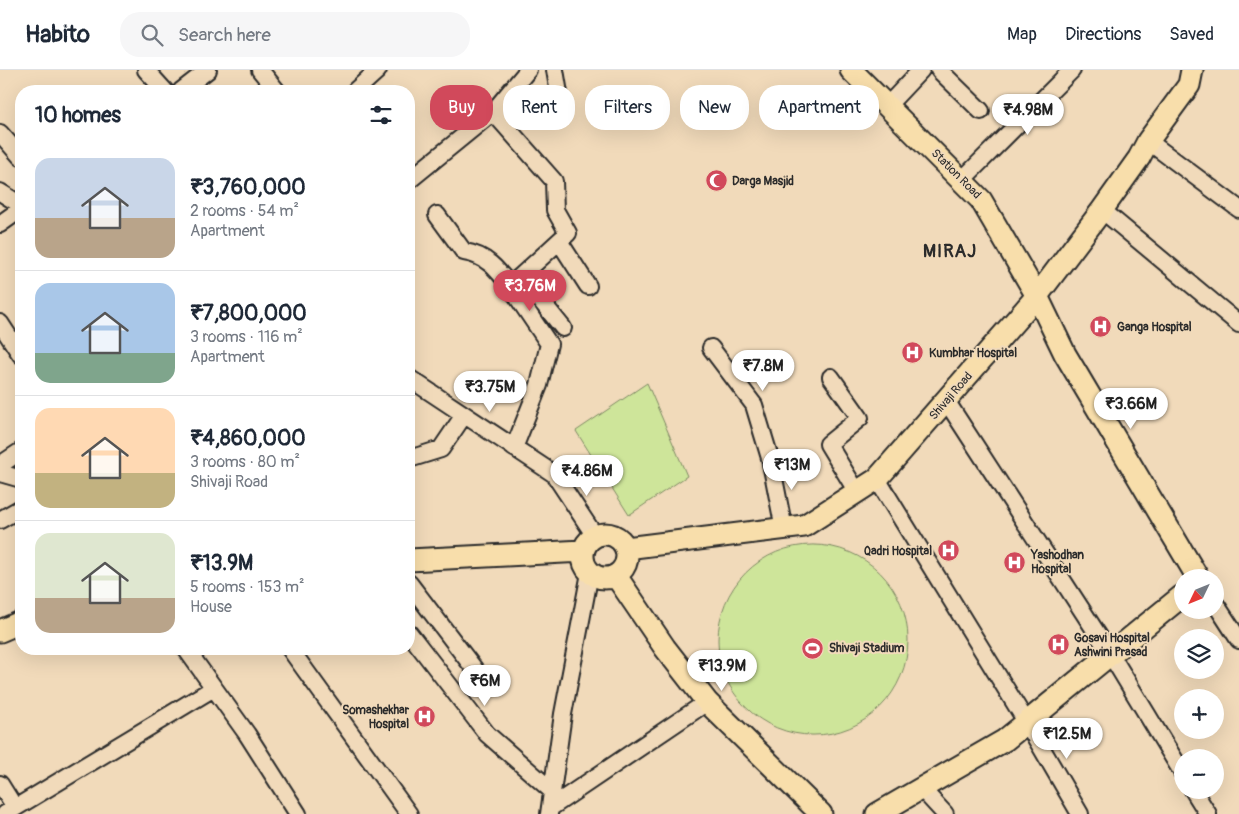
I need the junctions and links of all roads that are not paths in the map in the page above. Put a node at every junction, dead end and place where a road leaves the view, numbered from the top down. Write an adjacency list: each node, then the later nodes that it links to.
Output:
1 (146, 70): 12 (street)
2 (208, 70): 13 (street)
3 (260, 70): 14 (street)
4 (378, 70): 15 (street)
5 (528, 70): 18 (street)
6 (555, 70): 16 (street)
7 (851, 70): 17 (main road, Station Road)
8 (921, 70): 17 (street)
9 (939, 70): 19 (street)
10 (1072, 70): 25 (street)
11 (1192, 70): 22 (main road, Shivaji Road)
12 (160, 85)
13 (189, 85)
14 (272, 85)
15 (362, 85)
16 (558, 85)
17 (887, 106): 25 (main road, Station Road)
18 (493, 112): 33 (street)
19 (981, 112)
20 (471, 130): 24 (street)
21 (0, 133): 23 (street)
22 (1148, 141): 28 (street); 29 (main road, Shivaji Road)
23 (15, 150)
24 (415, 176)
25 (962, 180): 36 (main road, Station Road)
26 (0, 192): 27 (street)
27 (15, 201)
28 (1239, 209)
29 (1102, 210): 36 (main road, Shivaji Road); 38 (street)
30 (15, 213): 32 (street)
31 (436, 215): 34 (street)
32 (0, 224)
33 (559, 240): 34 (street); 35 (street)
34 (516, 281): 39 (street); 46 (street)
35 (588, 286)
36 (1037, 296): 44 (main road, Shivaji Road); 60 (main road, Station Road)
37 (0, 323): 40 (street)
38 (1239, 324)
39 (563, 328)
40 (15, 346)
41 (711, 348): 56 (street)
42 (831, 377): 53 (street)
43 (415, 382): 45 (street)
44 (947, 402): 52 (main road, Shivaji Road); 72 (street)
45 (464, 415): 46 (street); 48 (street)
46 (514, 448): 57 (street)
47 (15, 455): 49 (street)
48 (415, 457)
49 (0, 466)
50 (0, 473): 51 (street)
51 (15, 477)
52 (877, 480): 53 (main road, Shivaji Road); 76 (street)
53 (857, 492): 56 (main road, Shivaji Road)
54 (15, 511): 55 (street)
55 (0, 520)
56 (784, 529): 58 (main road, Shivaji Road)
57 (589, 543): 58 (main road); 59 (main road); 61 (main road)
58 (626, 548): 62 (main road)
59 (415, 559)
60 (1193, 569)
61 (590, 573): 62 (main road); 80 (street)
62 (616, 576): 75 (main road)
63 (415, 591): 73 (street)
64 (1174, 603): 72 (main road)
65 (1224, 617): 69 (street)
66 (15, 625): 67 (main road)
67 (0, 631)
68 (415, 640): 80 (street)
69 (1239, 640)
70 (190, 655): 74 (street)
71 (294, 655): 85 (street)
72 (1111, 655): 76 (main road); 77 (street)
73 (480, 675)
74 (214, 688): 82 (street); 84 (street)
75 (707, 702): 83 (street); 86 (main road)
76 (1027, 722): 79 (main road); 89 (street)
77 (1174, 759)
78 (0, 784): 82 (street)
79 (922, 788): 87 (main road); 88 (street)
80 (552, 791): 83 (street)
81 (1199, 799): 90 (street)
82 (10, 811)
83 (549, 811)
84 (298, 814)
85 (408, 814)
86 (821, 814)
87 (877, 814)
88 (944, 814)
89 (1080, 814)
90 (1208, 814)

